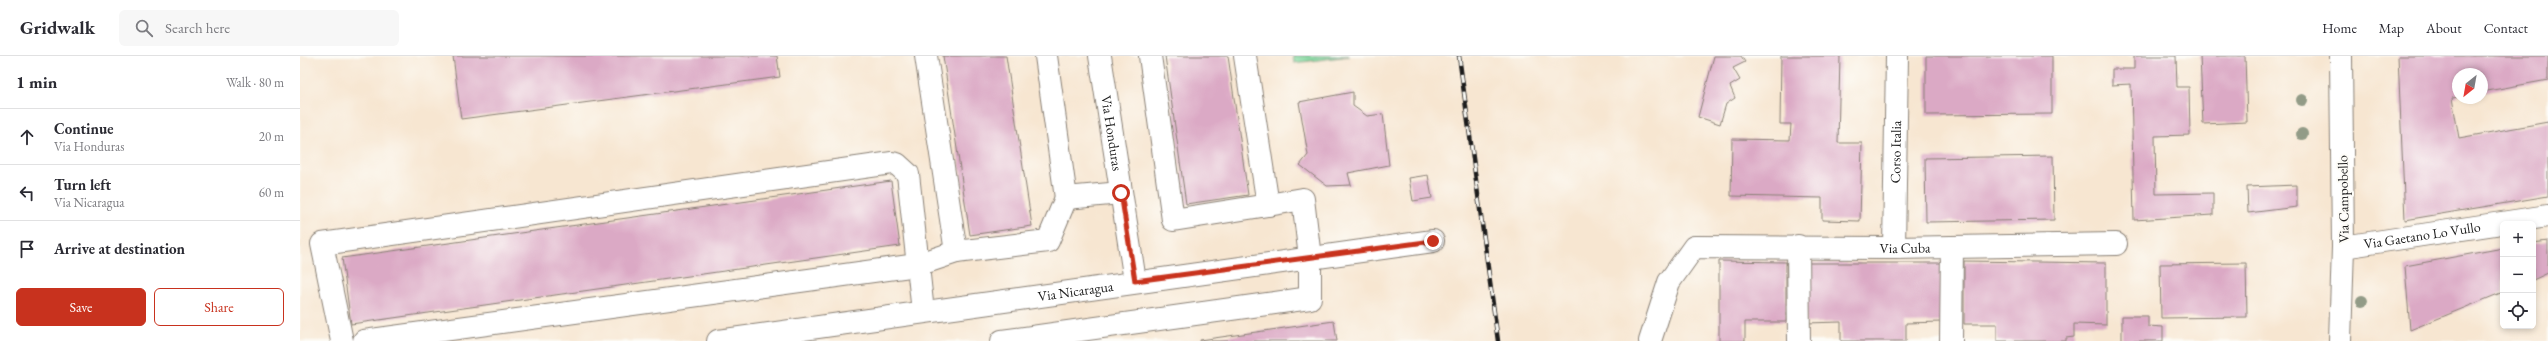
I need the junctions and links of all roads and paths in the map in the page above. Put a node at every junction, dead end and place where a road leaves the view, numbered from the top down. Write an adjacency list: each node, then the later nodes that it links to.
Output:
1 (926, 56): 18 (street)
2 (1046, 56): 9 (street)
3 (1100, 56): 8 (street, Via Honduras)
4 (1150, 56): 10 (street)
5 (1245, 56): 10 (street)
6 (1897, 56): 17 (street, Corso Italia)
7 (2340, 56): 16 (street, Via Campobello)
8 (1121, 193): 9 (street); 21 (street, Via Honduras)
9 (1066, 198): 18 (street)
10 (1268, 205): 19 (street)
11 (2548, 216): 16 (street, Via Gaetano Lo Vullo)
12 (1433, 241): 19 (street, Via Nicaragua)
13 (2116, 244): 15 (street, Via Cuba)
14 (1798, 246): 17 (street, Via Cuba); 27 (street, Via Cuba); 28 (street)
15 (1952, 247): 17 (street, Via Cuba); 29 (street)
16 (2343, 247): 30 (street, Via Campobello)
17 (1894, 248)
18 (956, 252): 20 (street)
19 (1310, 258): 21 (street, Via Nicaragua); 26 (street)
20 (918, 265): 22 (street); 23 (street); 24 (street)
21 (1135, 281): 22 (street, Via Nicaragua)
22 (923, 312): 25 (street, Via Nicaragua)
23 (342, 341)
24 (364, 341)
25 (718, 341)
26 (1002, 341)
27 (1650, 341)
28 (1799, 341)
29 (1951, 341)
30 (2340, 341)

